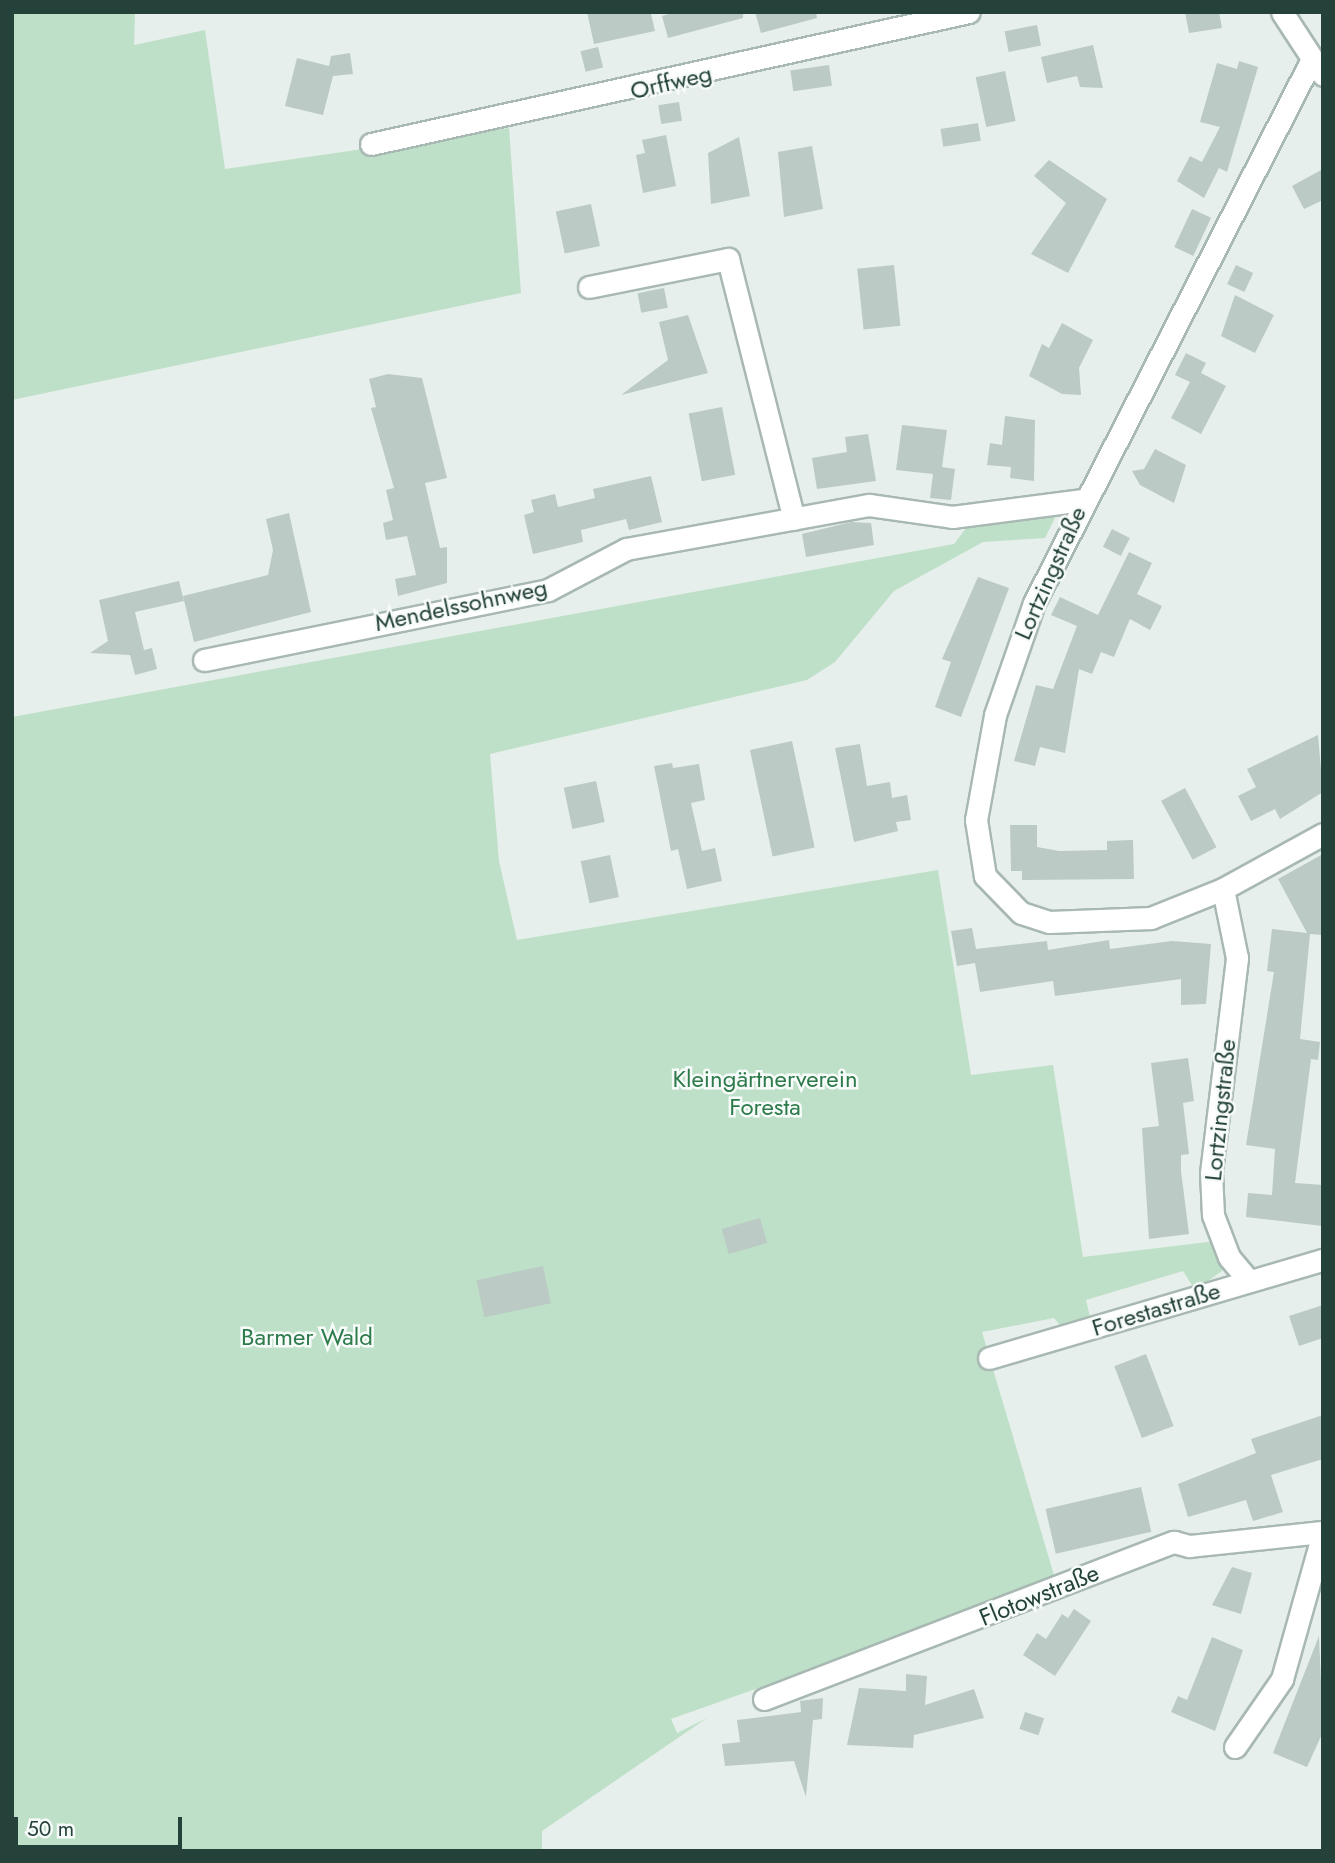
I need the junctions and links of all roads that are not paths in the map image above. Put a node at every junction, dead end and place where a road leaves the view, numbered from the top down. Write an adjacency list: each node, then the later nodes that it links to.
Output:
1 (969, 12): 4 (street, Orffweg)
2 (1283, 12): 3 (street)
3 (1317, 67): 6 (street, Lortzingstraße)
4 (371, 145)
5 (589, 287): 7 (street)
6 (1083, 500): 7 (street, Mendelssohnweg); 10 (street, Lortzingstraße)
7 (794, 519): 8 (street, Mendelssohnweg)
8 (204, 660)
9 (1323, 834): 10 (street, Lortzingstraße)
10 (1223, 889): 12 (street, Lortzingstraße)
11 (1323, 1260): 12 (street, Forestastraße)
12 (1249, 1281): 13 (street, Forestastraße)
13 (989, 1358)
14 (1323, 1533): 15 (street, Flotowstraße); 16 (street, Flotowstraße)
15 (764, 1699)
16 (1235, 1747)

